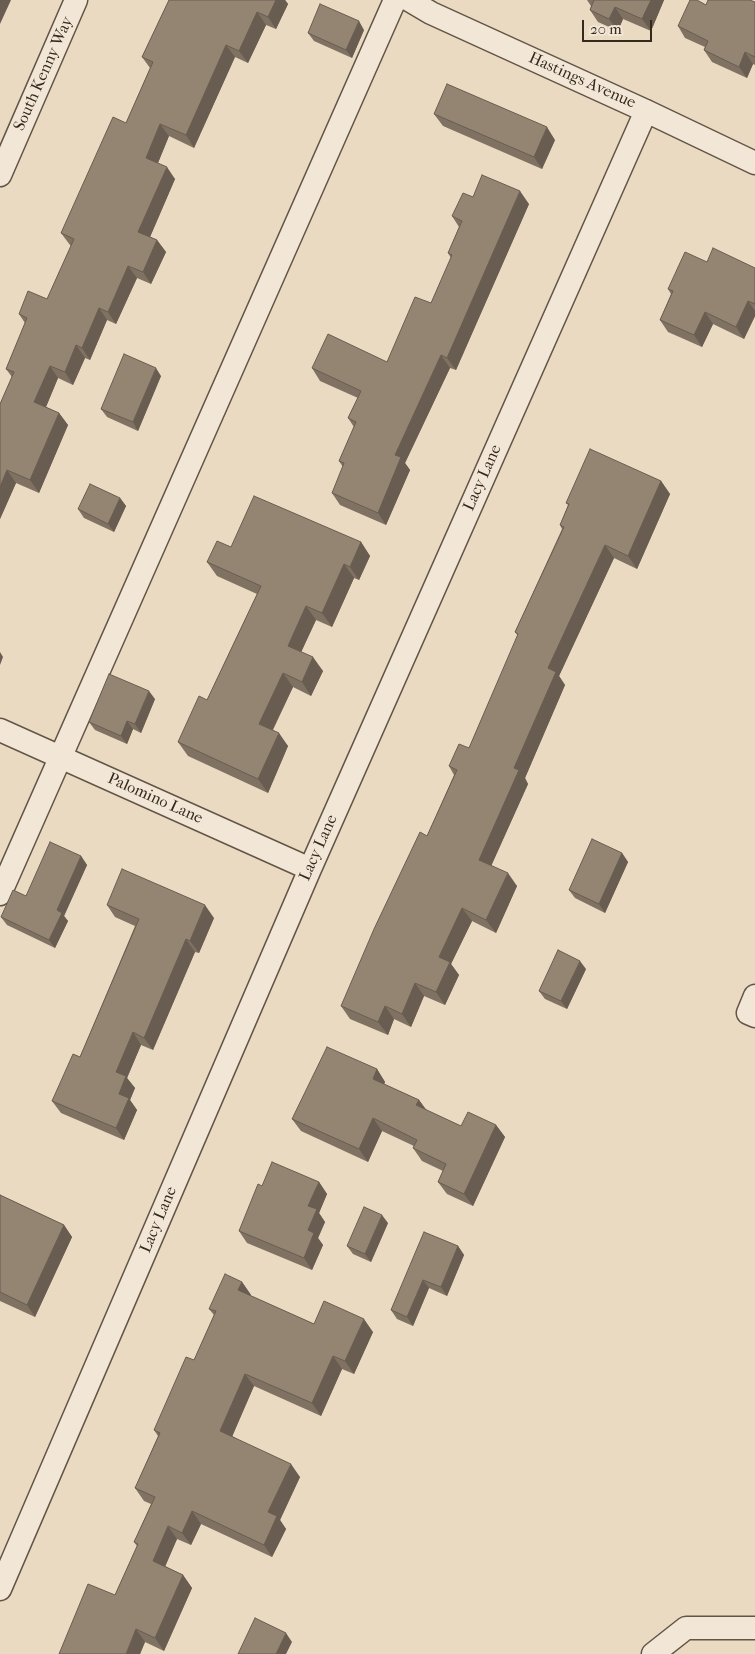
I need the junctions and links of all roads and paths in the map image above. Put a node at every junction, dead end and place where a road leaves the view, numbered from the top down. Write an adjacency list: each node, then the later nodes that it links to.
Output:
1 (76, 0): 7 (street, South Kenny Way)
2 (395, 0): 9 (street)
3 (409, 0): 4 (street, Hastings Avenue)
4 (434, 6): 5 (street, Hastings Avenue)
5 (646, 111): 6 (street, Hastings Avenue); 10 (street, Lacy Lane)
6 (755, 163)
7 (0, 175)
8 (0, 730): 9 (street, Palomino Lane)
9 (60, 757): 10 (street, Palomino Lane); 11 (street)
10 (310, 869): 14 (street, Lacy Lane)
11 (0, 894)
12 (755, 996): 13 (street)
13 (755, 1016)
14 (0, 1589)
15 (755, 1628): 16 (street)
16 (653, 1654)

